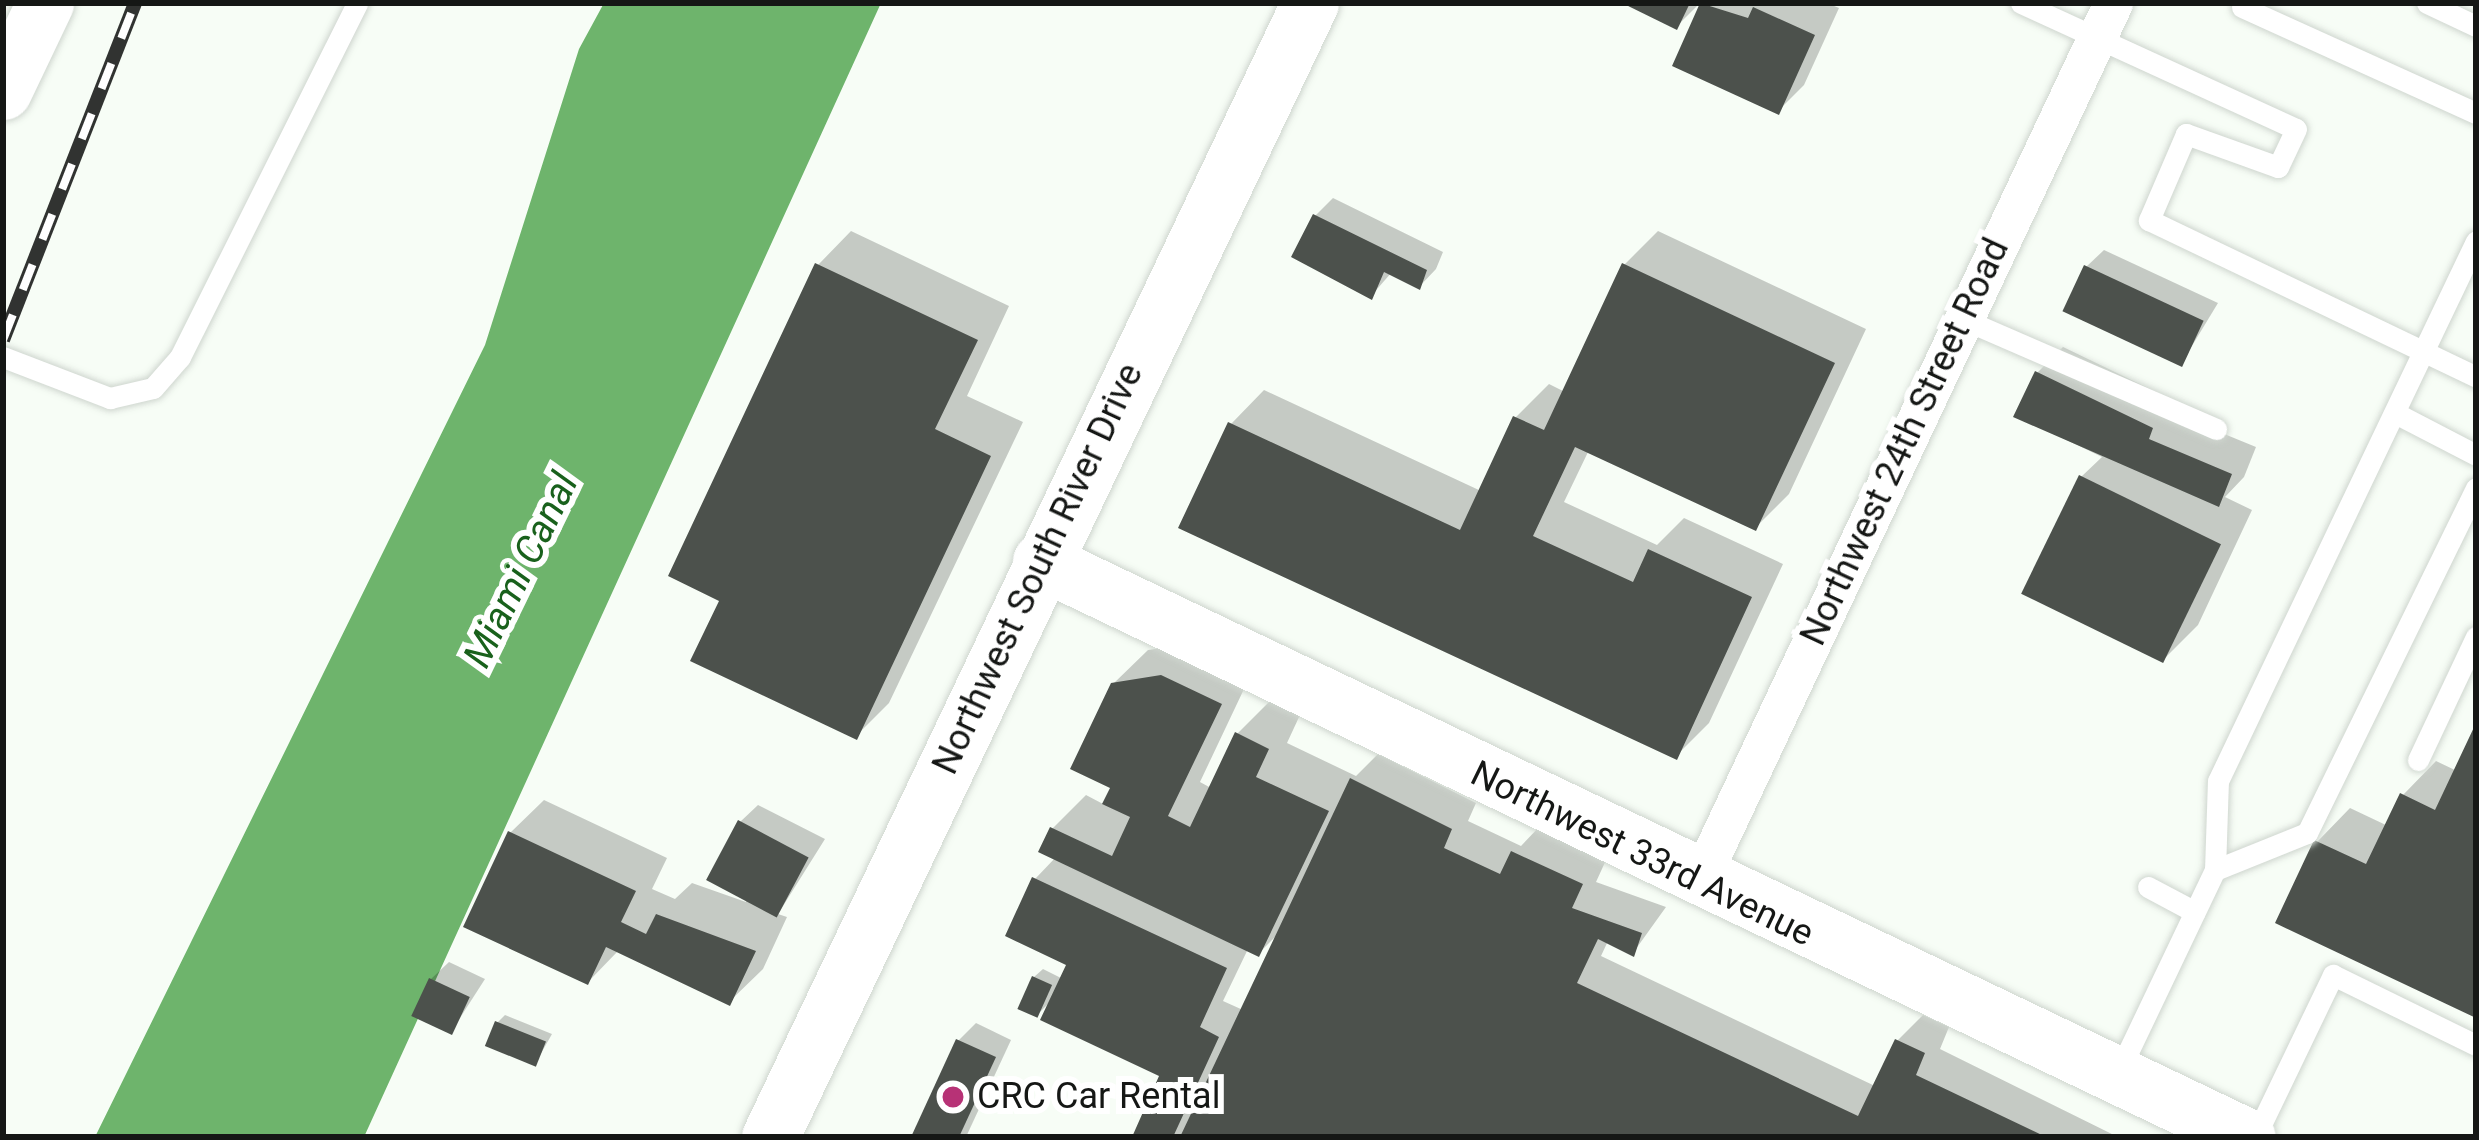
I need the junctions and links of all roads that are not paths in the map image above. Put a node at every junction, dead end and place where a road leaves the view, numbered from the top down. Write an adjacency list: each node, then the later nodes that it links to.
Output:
1 (45, 3): 9 (street)
2 (357, 3): 14 (lane)
3 (1310, 3): 20 (street, Northwest South River Drive)
4 (2021, 3): 7 (lane)
5 (2427, 3): 8 (lane)
6 (2242, 7): 10 (lane)
7 (2105, 21): 12 (street, Northwest 24th Street Road); 13 (lane)
8 (2476, 26)
9 (3, 91)
10 (2476, 113)
11 (2476, 241): 13 (lane)
12 (1963, 319): 17 (lane); 24 (street, Northwest 24th Street Road)
13 (2426, 354): 15 (lane); 16 (lane)
14 (3, 357)
15 (2476, 377)
16 (2397, 414): 18 (lane); 23 (lane)
17 (2216, 429)
18 (2476, 455)
19 (2476, 488): 23 (lane)
20 (1041, 561): 24 (street, Northwest 33rd Avenue); 29 (street, Northwest South River Drive)
21 (2476, 637): 22 (lane)
22 (2418, 760)
23 (2215, 870): 26 (lane)
24 (1699, 881): 28 (street, Northwest 33rd Avenue)
25 (2148, 887): 26 (lane)
26 (2195, 912): 28 (lane)
27 (2476, 1045): 30 (lane)
28 (2115, 1079): 30 (street, Northwest 33rd Avenue)
29 (770, 1137)
30 (2251, 1137)

